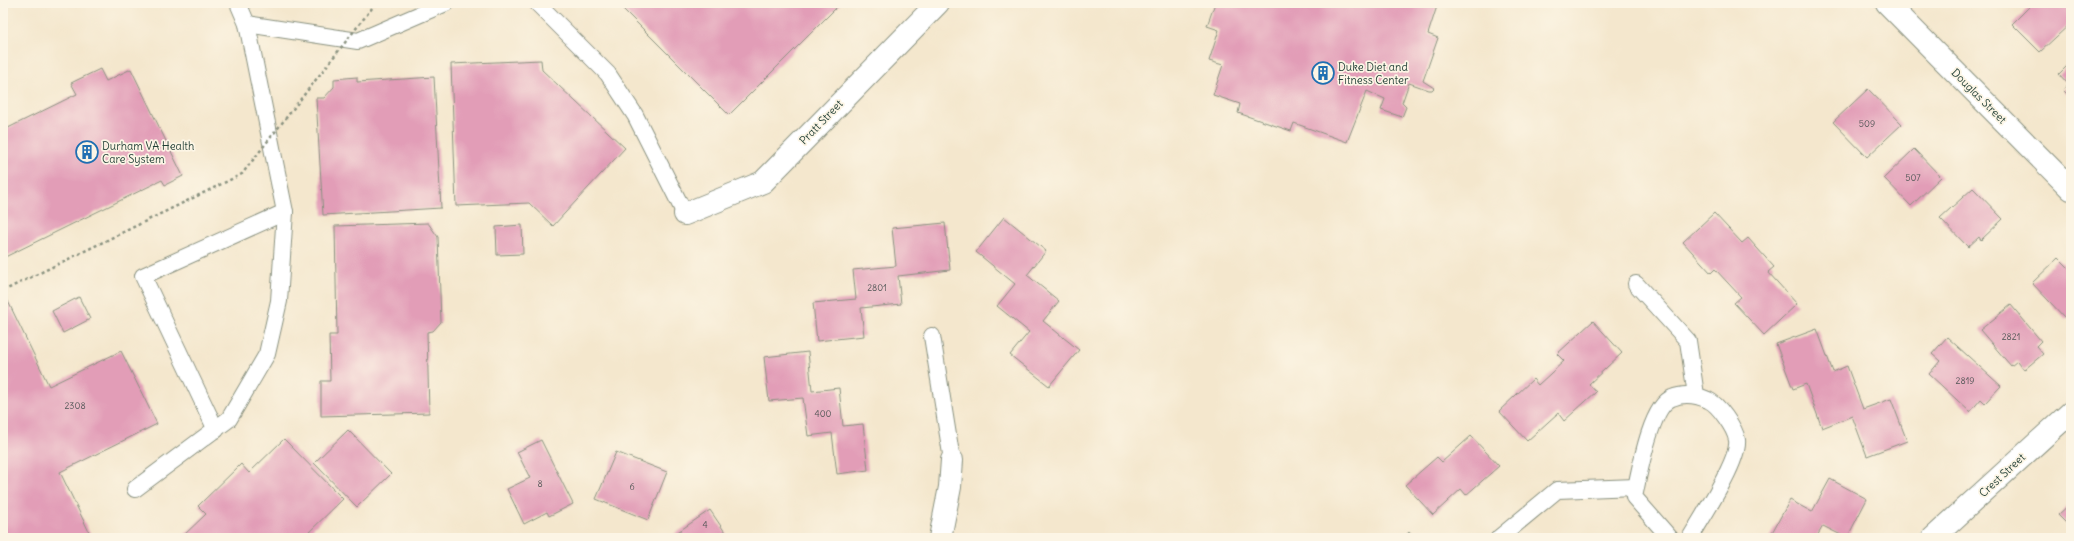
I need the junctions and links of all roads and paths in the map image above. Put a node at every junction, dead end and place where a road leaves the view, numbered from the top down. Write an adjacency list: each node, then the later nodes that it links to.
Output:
1 (238, 3): 7 (lane)
2 (376, 3): 12 (path, bridge)
3 (446, 3): 7 (lane)
4 (537, 3): 10 (lane)
5 (938, 3): 10 (street, Pratt Street)
6 (1887, 3): 8 (street, Douglas Street)
7 (247, 24): 9 (lane)
8 (2071, 189)
9 (285, 212): 16 (lane); 16 (lane)
10 (685, 214)
11 (1636, 284): 14 (lane)
12 (3, 291)
13 (932, 336): 17 (lane)
14 (1696, 395): 18 (lane); 23 (lane)
15 (2071, 412): 24 (street, Crest Street)
16 (216, 430): 19 (lane)
17 (952, 460): 20 (street)
18 (1636, 487): 21 (lane); 22 (lane)
19 (135, 489)
20 (940, 538)
21 (1499, 538)
22 (1670, 538)
23 (1690, 538)
24 (1933, 538)

